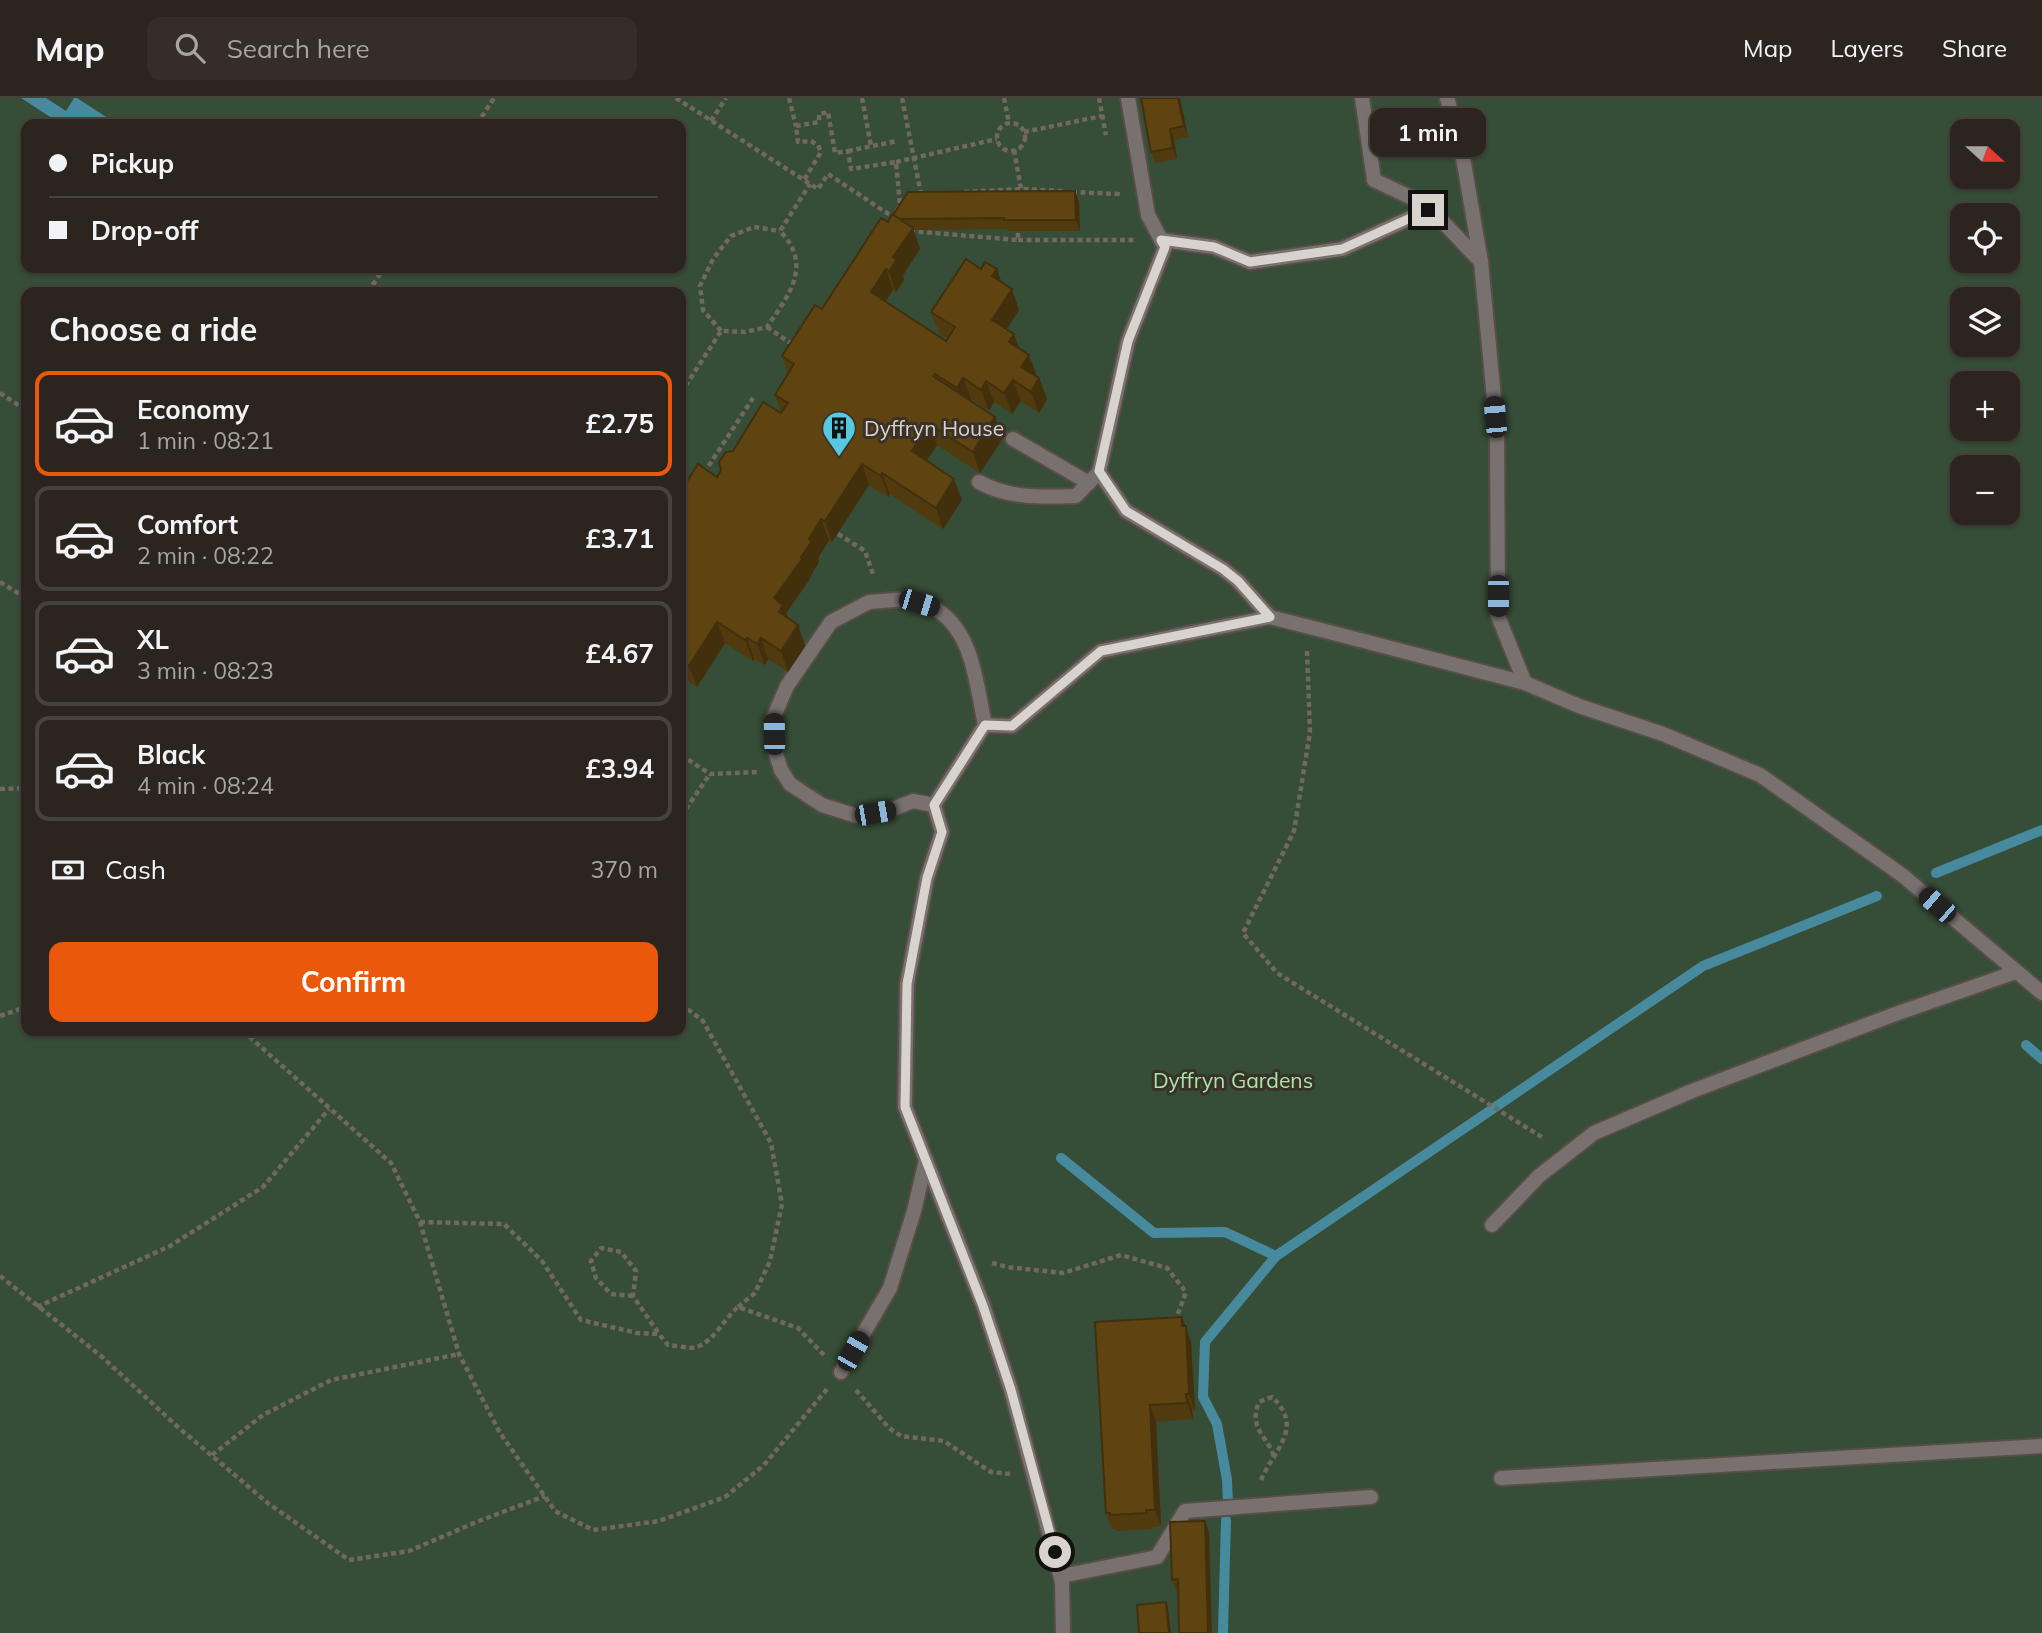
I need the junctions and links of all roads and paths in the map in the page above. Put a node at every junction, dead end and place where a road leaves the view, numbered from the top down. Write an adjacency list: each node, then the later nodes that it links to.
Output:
1 (494, 98): 13 (path)
2 (676, 98): 14 (path)
3 (726, 98): 14 (path)
4 (789, 98): 16 (path)
5 (862, 98): 21 (path)
6 (902, 98): 24 (path)
7 (1004, 98): 15 (path)
8 (1099, 98): 12 (path)
9 (1128, 98): 40 (lane)
10 (1362, 98): 33 (lane)
11 (1447, 98): 41 (lane)
12 (1102, 116): 17 (path); 20 (path)
13 (480, 119)
14 (711, 121): 27 (path)
15 (1009, 123): 17 (path); 18 (path)
16 (796, 126): 23 (path); 27 (path)
17 (1024, 132): 22 (path)
18 (997, 139): 22 (path); 24 (path)
19 (897, 141): 21 (path)
20 (1108, 142)
21 (871, 146): 23 (path)
22 (1014, 150): 28 (path)
23 (848, 151): 25 (path)
24 (914, 158): 25 (path); 31 (path)
25 (896, 162): 35 (path)
26 (1115, 181): 28 (path)
27 (807, 182): 35 (path); 37 (path)
28 (1021, 189): 29 (path)
29 (995, 190): 30 (path); 32 (path)
30 (958, 192)
31 (934, 194)
32 (996, 202)
33 (1428, 210): 40 (lane); 41 (lane)
34 (1019, 214): 39 (path)
35 (893, 217): 36 (path)
36 (890, 224)
37 (780, 231): 42 (path); 43 (path)
38 (899, 231): 39 (path)
39 (1017, 240): 40 (path)
40 (1161, 240): 50 (lane)
41 (1481, 262): 60 (lane)
42 (767, 327): 43 (path); 44 (path)
43 (721, 331): 45 (path)
44 (805, 353)
45 (686, 385)
46 (0, 393): 48 (path)
47 (753, 398): 51 (path)
48 (21, 407)
49 (1013, 439): 53 (lane)
50 (1099, 471): 53 (lane); 58 (lane)
51 (702, 475)
52 (979, 482): 53 (lane)
53 (1089, 483)
54 (838, 534): 57 (path)
55 (0, 582): 56 (path)
56 (21, 595)
57 (869, 601): 61 (lane); 63 (lane)
58 (1270, 617): 59 (lane); 61 (lane)
59 (1306, 626): 60 (lane); 76 (path)
60 (1525, 683): 69 (lane)
61 (985, 725): 67 (lane)
62 (686, 758): 64 (path)
63 (781, 770): 64 (path); 67 (lane)
64 (710, 774): 68 (path)
65 (21, 788): 66 (path)
66 (0, 789)
67 (934, 805): 77 (lane)
68 (686, 809)
69 (2016, 972): 70 (lane); 76 (lane)
70 (2042, 993)
71 (686, 1008): 84 (path)
72 (21, 1009): 73 (path)
73 (0, 1016)
74 (249, 1036): 75 (path)
75 (329, 1109): 78 (path); 83 (path)
76 (1568, 1153): 79 (lane)
77 (926, 1160): 80 (lane); 88 (lane)
78 (420, 1222): 86 (path); 87 (path)
79 (1492, 1225)
80 (963, 1254): 85 (path); 92 (lane)
81 (0, 1276): 83 (path)
82 (633, 1296): 82 (path); 86 (path)
83 (37, 1307): 90 (path)
84 (738, 1307): 86 (path); 88 (path)
85 (1173, 1330)
86 (659, 1334)
87 (459, 1354): 90 (path); 94 (path)
88 (841, 1372): 92 (path); 94 (path)
89 (2042, 1446): 93 (lane)
90 (212, 1455): 94 (path)
91 (1274, 1457): 91 (path); 96 (path)
92 (1035, 1478): 97 (lane)
93 (1501, 1478)
94 (544, 1496)
95 (1371, 1497): 96 (lane)
96 (1250, 1507): 97 (lane)
97 (1061, 1576): 98 (lane)
98 (1063, 1633)

